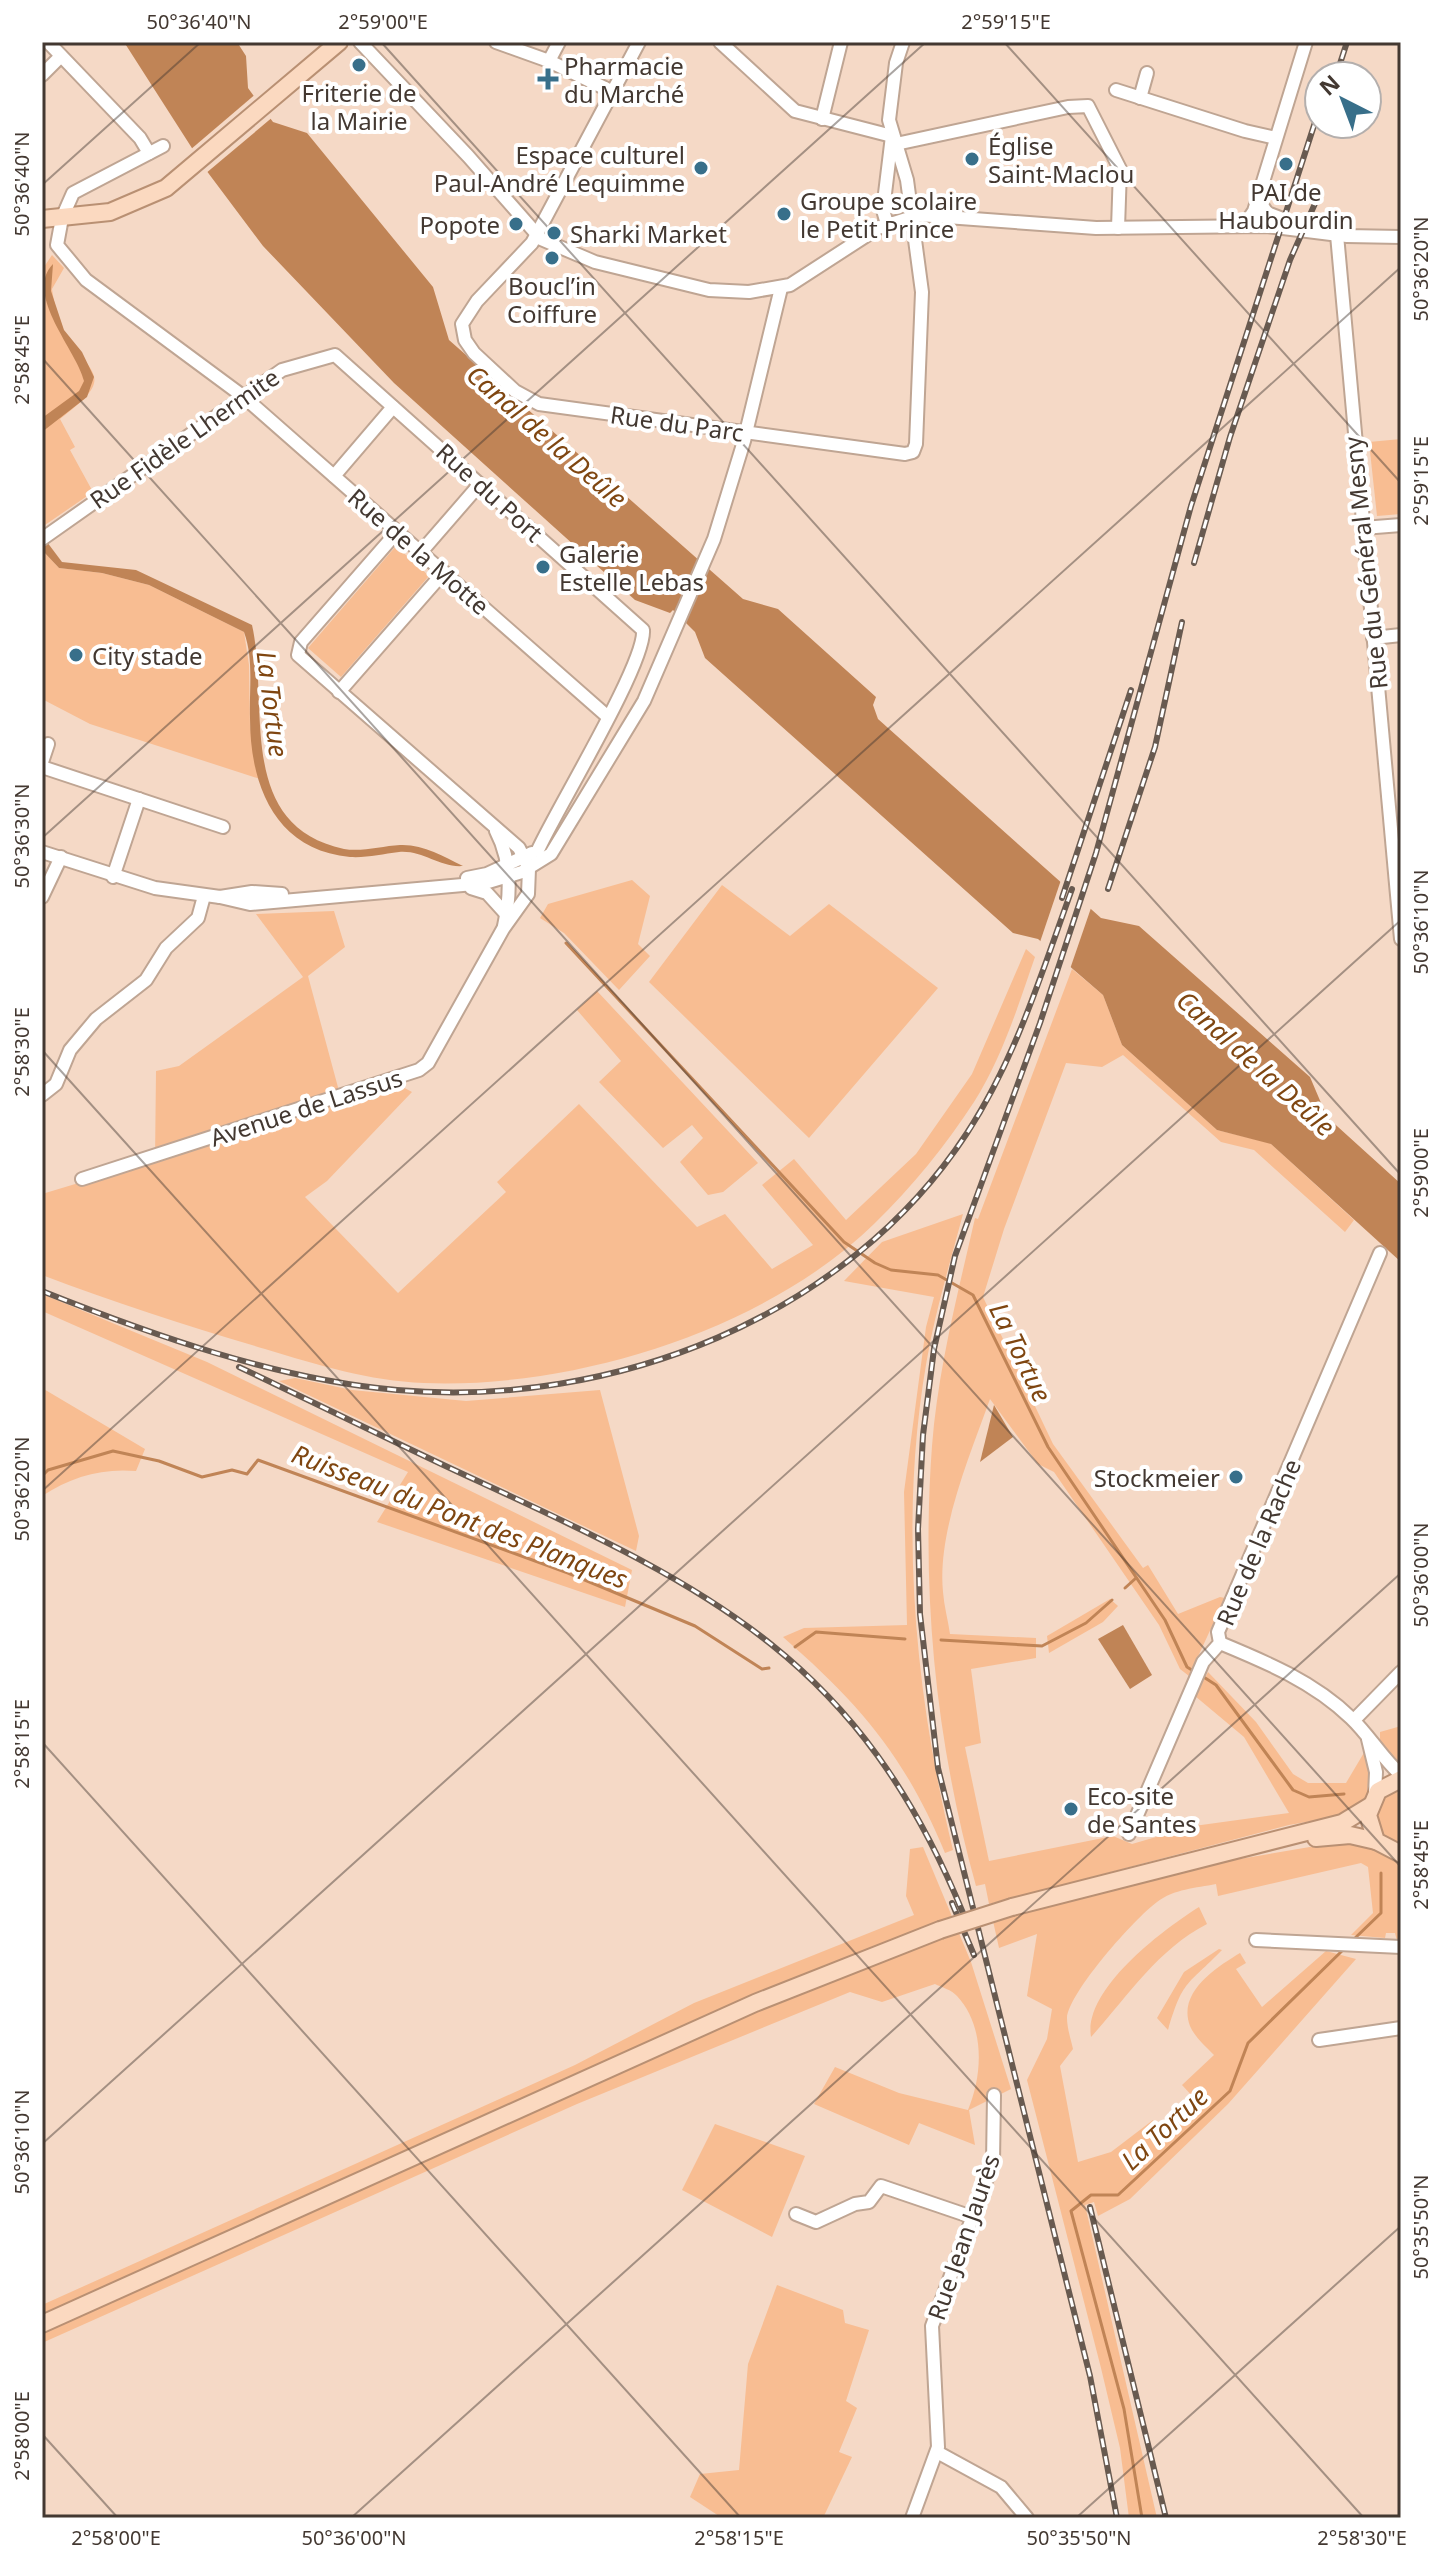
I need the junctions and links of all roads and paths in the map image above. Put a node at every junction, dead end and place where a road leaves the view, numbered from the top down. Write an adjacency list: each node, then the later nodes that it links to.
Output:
1 (48, 42): 11 (street)
2 (339, 42): 25 (main road)
3 (360, 42): 31 (street)
4 (496, 42): 12 (street)
5 (559, 42): 12 (street)
6 (639, 42): 16 (street)
7 (720, 42): 18 (street)
8 (841, 42): 18 (street)
9 (903, 42): 20 (street)
10 (1306, 42): 19 (street)
11 (61, 56): 14 (street); 22 (street)
12 (549, 61): 16 (street)
13 (1147, 73): 17 (street)
14 (42, 75)
15 (1116, 90): 17 (street)
16 (613, 92): 31 (street)
17 (1140, 98): 19 (street)
18 (822, 119): 20 (street)
19 (1276, 138): 23 (street)
20 (894, 140): 24 (street); 27 (street); 29 (street)
21 (163, 146): 22 (street)
22 (149, 153): 25 (street)
23 (1258, 199): 28 (street); 30 (street)
24 (913, 215): 27 (street); 29 (street); 37 (street, Rue du Parc)
25 (62, 218): 26 (main road); 35 (street, Rue de la Motte)
26 (42, 219)
27 (887, 224): 33 (street)
28 (1221, 226): 29 (street); 30 (street)
29 (1118, 228)
30 (1331, 234): 32 (street); 41 (street, Rue du Général Mesny)
31 (537, 236): 33 (street); 37 (street, Rue du Parc)
32 (1401, 237)
33 (781, 288): 37 (street)
34 (335, 355): 35 (street, Rue Fidèle Lhermite); 36 (street, Rue du Port)
35 (244, 397): 38 (street, Rue de la Motte); 43 (street, Rue Fidèle Lhermite)
36 (393, 407): 38 (street); 39 (street, Rue du Port)
37 (746, 432): 53 (street)
38 (334, 476): 42 (street, Rue de la Motte)
39 (480, 484): 44 (street); 49 (street, Rue du Port)
40 (1401, 525): 41 (street)
41 (1363, 528): 47 (street, Rue du Général Mesny)
42 (397, 532): 44 (street, Rue de la Motte); 48 (street)
43 (42, 539)
44 (421, 552): 45 (street, Rue de la Motte)
45 (444, 572): 48 (street); 49 (street, Rue de la Motte)
46 (1401, 635): 47 (street)
47 (1373, 638): 59 (street, Rue du Général Mesny)
48 (339, 692): 54 (street)
49 (608, 717): 57 (street)
50 (48, 744): 51 (street)
51 (42, 764): 52 (street)
52 (139, 799): 55 (street); 63 (street)
53 (578, 811): 57 (street); 61 (street)
54 (490, 822): 61 (street); 62 (street)
55 (223, 827)
56 (42, 844): 60 (street)
57 (538, 850): 61 (street)
58 (42, 852): 60 (street)
59 (1397, 855): 70 (street, Rue du Général Mesny)
60 (61, 857): 63 (street); 66 (street)
61 (527, 863): 62 (street); 69 (street, Avenue de Lassus)
62 (508, 871): 64 (street); 67 (street); 68 (street, Avenue de Lassus)
63 (113, 877): 65 (street)
64 (456, 887): 67 (street); 68 (street)
65 (204, 896): 67 (street); 71 (street)
66 (42, 897)
67 (220, 897)
68 (506, 914): 69 (street, Avenue de Lassus)
69 (503, 929): 72 (street, Avenue de Lassus)
70 (1401, 939)
71 (42, 1095)
72 (82, 1179)
73 (1380, 1253): 74 (street, Rue de la Rache)
74 (1220, 1643): 76 (street); 79 (street, Rue de la Rache)
75 (1401, 1672): 76 (street)
76 (1358, 1725): 77 (street); 78 (street)
77 (1401, 1777): 78 (main road)
78 (1372, 1800): 80 (main road); 81 (main road)
79 (1129, 1834)
80 (1376, 1841): 81 (main road); 82 (main road)
81 (1227, 1852): 90 (main road, bridge)
82 (1400, 1855)
83 (1256, 1940): 84 (street)
84 (1401, 1947)
85 (1401, 2028): 86 (street)
86 (1319, 2040)
87 (994, 2095): 89 (street, Rue Jean Jaurès)
88 (796, 2214): 89 (street)
89 (972, 2217): 91 (street, Rue Jean Jaurès)
90 (42, 2324)
91 (937, 2452): 92 (street, Rue Jean Jaurès); 93 (street)
92 (912, 2518)
93 (1027, 2518)

